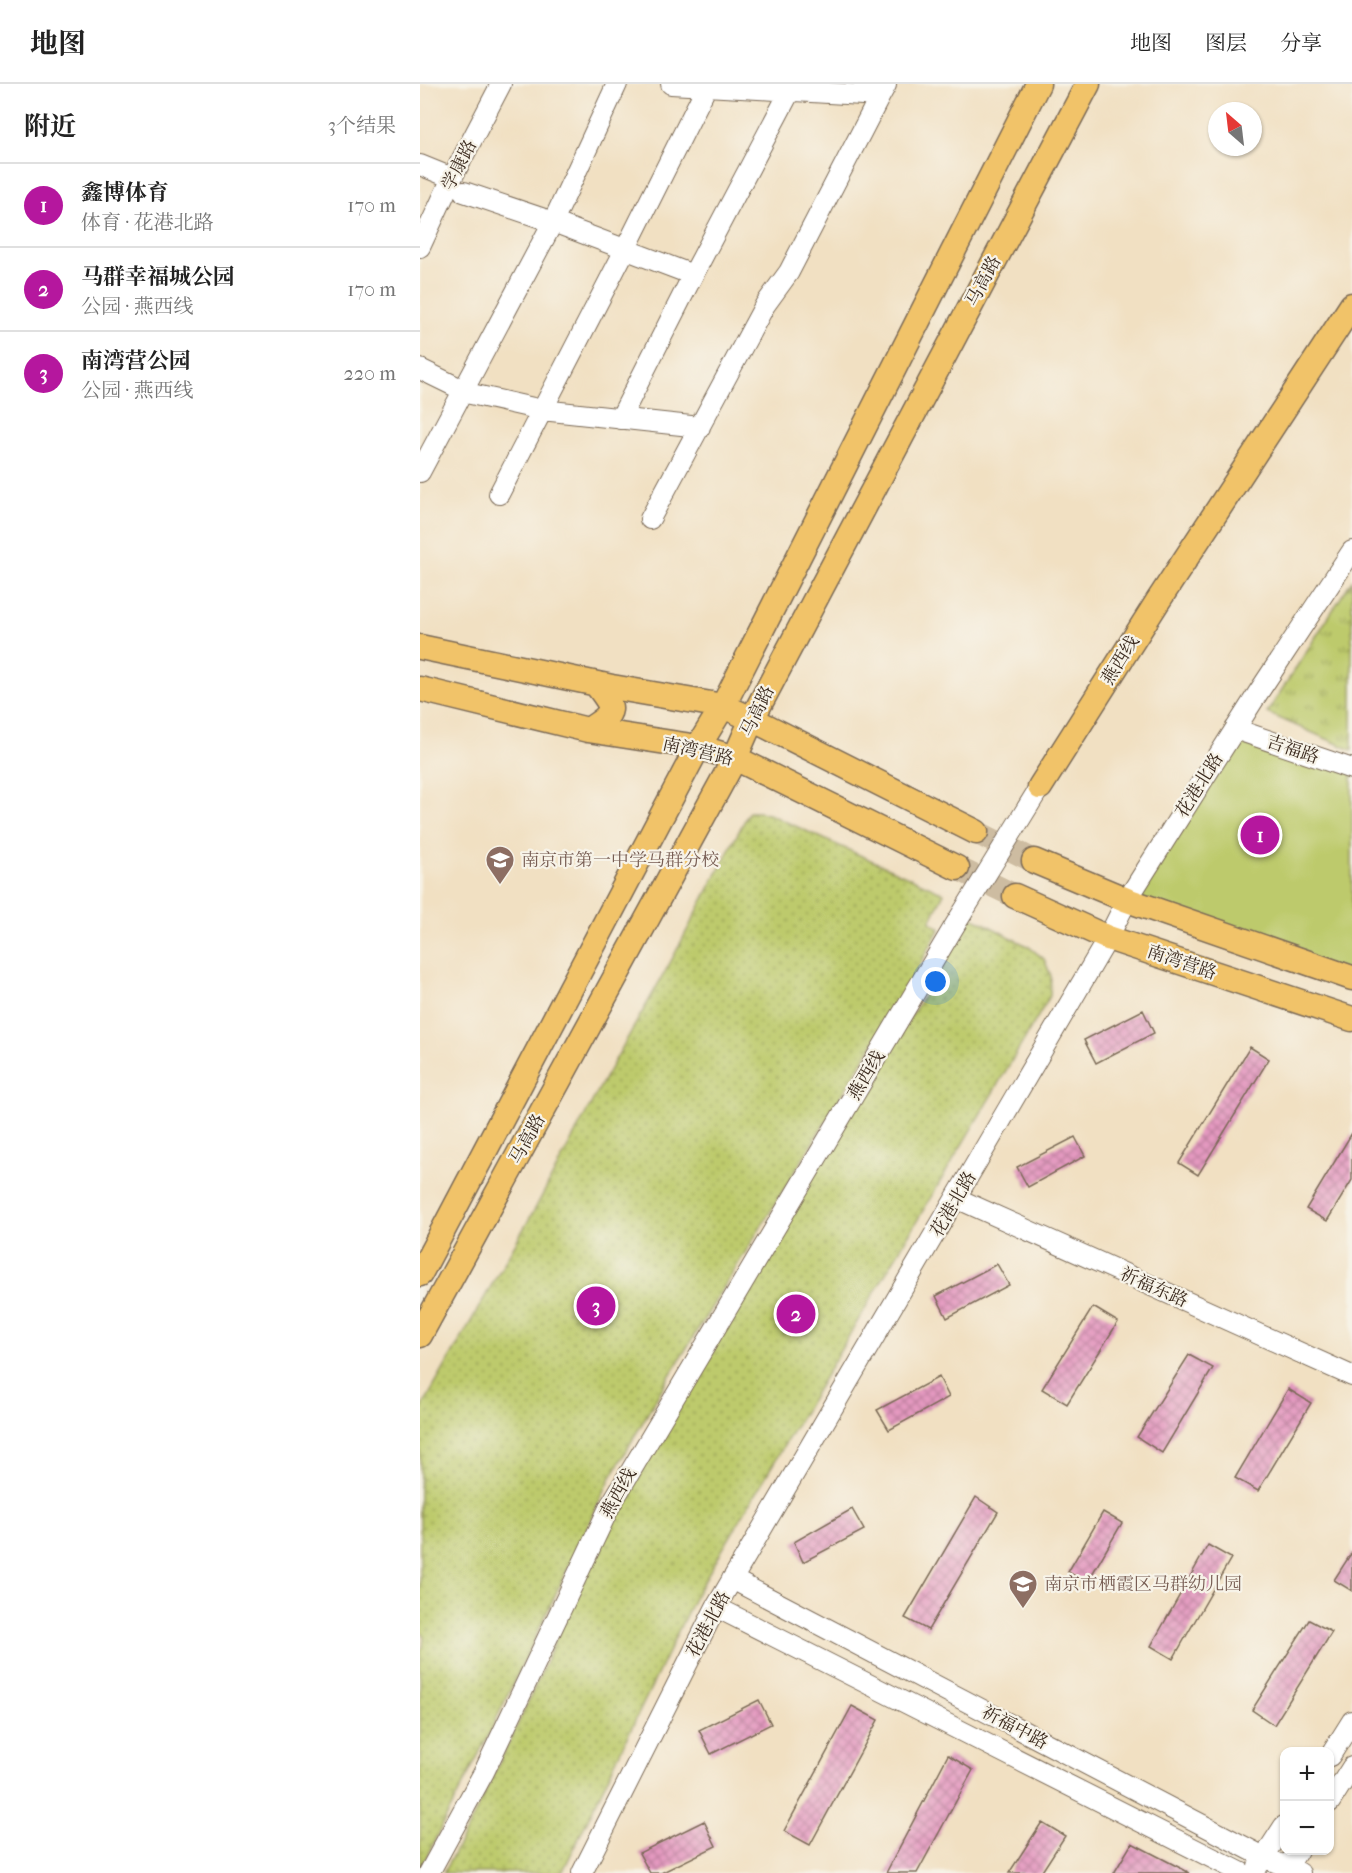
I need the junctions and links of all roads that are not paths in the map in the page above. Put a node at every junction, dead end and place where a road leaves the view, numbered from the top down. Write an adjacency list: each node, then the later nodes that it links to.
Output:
1 (501, 84): 10 (street, 学康路)
2 (617, 84): 11 (street)
3 (671, 84): 6 (street)
4 (1038, 84): 28 (main road, 马高路)
5 (1088, 84): 29 (main road, 马高路)
6 (707, 86): 7 (street); 13 (street)
7 (784, 88): 8 (street); 14 (street)
8 (884, 90): 20 (street)
9 (420, 165): 10 (street)
10 (458, 185): 11 (street); 12 (street, 学康路)
11 (553, 222): 13 (street); 17 (street)
12 (420, 247)
13 (625, 250): 14 (street); 18 (street)
14 (693, 275): 19 (street)
15 (1352, 305): 35 (main road, 燕西线)
16 (420, 369): 17 (street)
17 (463, 390): 18 (street); 21 (street)
18 (542, 410): 19 (street); 22 (street)
19 (620, 419): 20 (street)
20 (700, 427): 23 (street)
21 (420, 472)
22 (499, 494)
23 (650, 519)
24 (1352, 551): 30 (street, 花港北路)
25 (420, 647): 26 (main road)
26 (596, 684): 28 (main road); 31 (main road)
27 (420, 689): 31 (main road, 南湾营路)
28 (723, 706): 29 (main road); 32 (main road, 马高路)
29 (752, 719): 33 (main road, 马高路); 36 (main road)
30 (1234, 729): 34 (street, 吉福路); 40 (street, 花港北路)
31 (588, 730): 32 (main road, 南湾营路)
32 (698, 747): 33 (main road, 南湾营路); 45 (main road, 马高路)
33 (735, 758): 38 (main road, 南湾营路); 46 (main road, 马高路)
34 (1352, 769)
35 (1040, 787): 57 (street, 燕西线)
36 (976, 832)
37 (1034, 861): 40 (main road)
38 (957, 868)
39 (1015, 896): 41 (main road, 南湾营路)
40 (1127, 900): 41 (street, 花港北路); 42 (main road)
41 (1108, 938): 43 (main road, 南湾营路); 44 (street, 花港北路)
42 (1352, 978)
43 (1352, 1019)
44 (956, 1198): 47 (street, 祈福东路); 48 (street, 花港北路)
45 (420, 1274)
46 (420, 1335)
47 (1352, 1376)
48 (732, 1579): 49 (street, 花港北路); 55 (street, 祈福中路)
49 (716, 1606): 58 (street, 花港北路); 59 (street, 祈福中路)
50 (1352, 1721): 51 (street)
51 (1334, 1748)
52 (1352, 1767): 53 (street)
53 (1330, 1801)
54 (1280, 1832): 55 (street)
55 (1259, 1865): 56 (street, 祈福中路)
56 (1292, 1866)
57 (429, 1873)
58 (582, 1873)
59 (1242, 1873)

